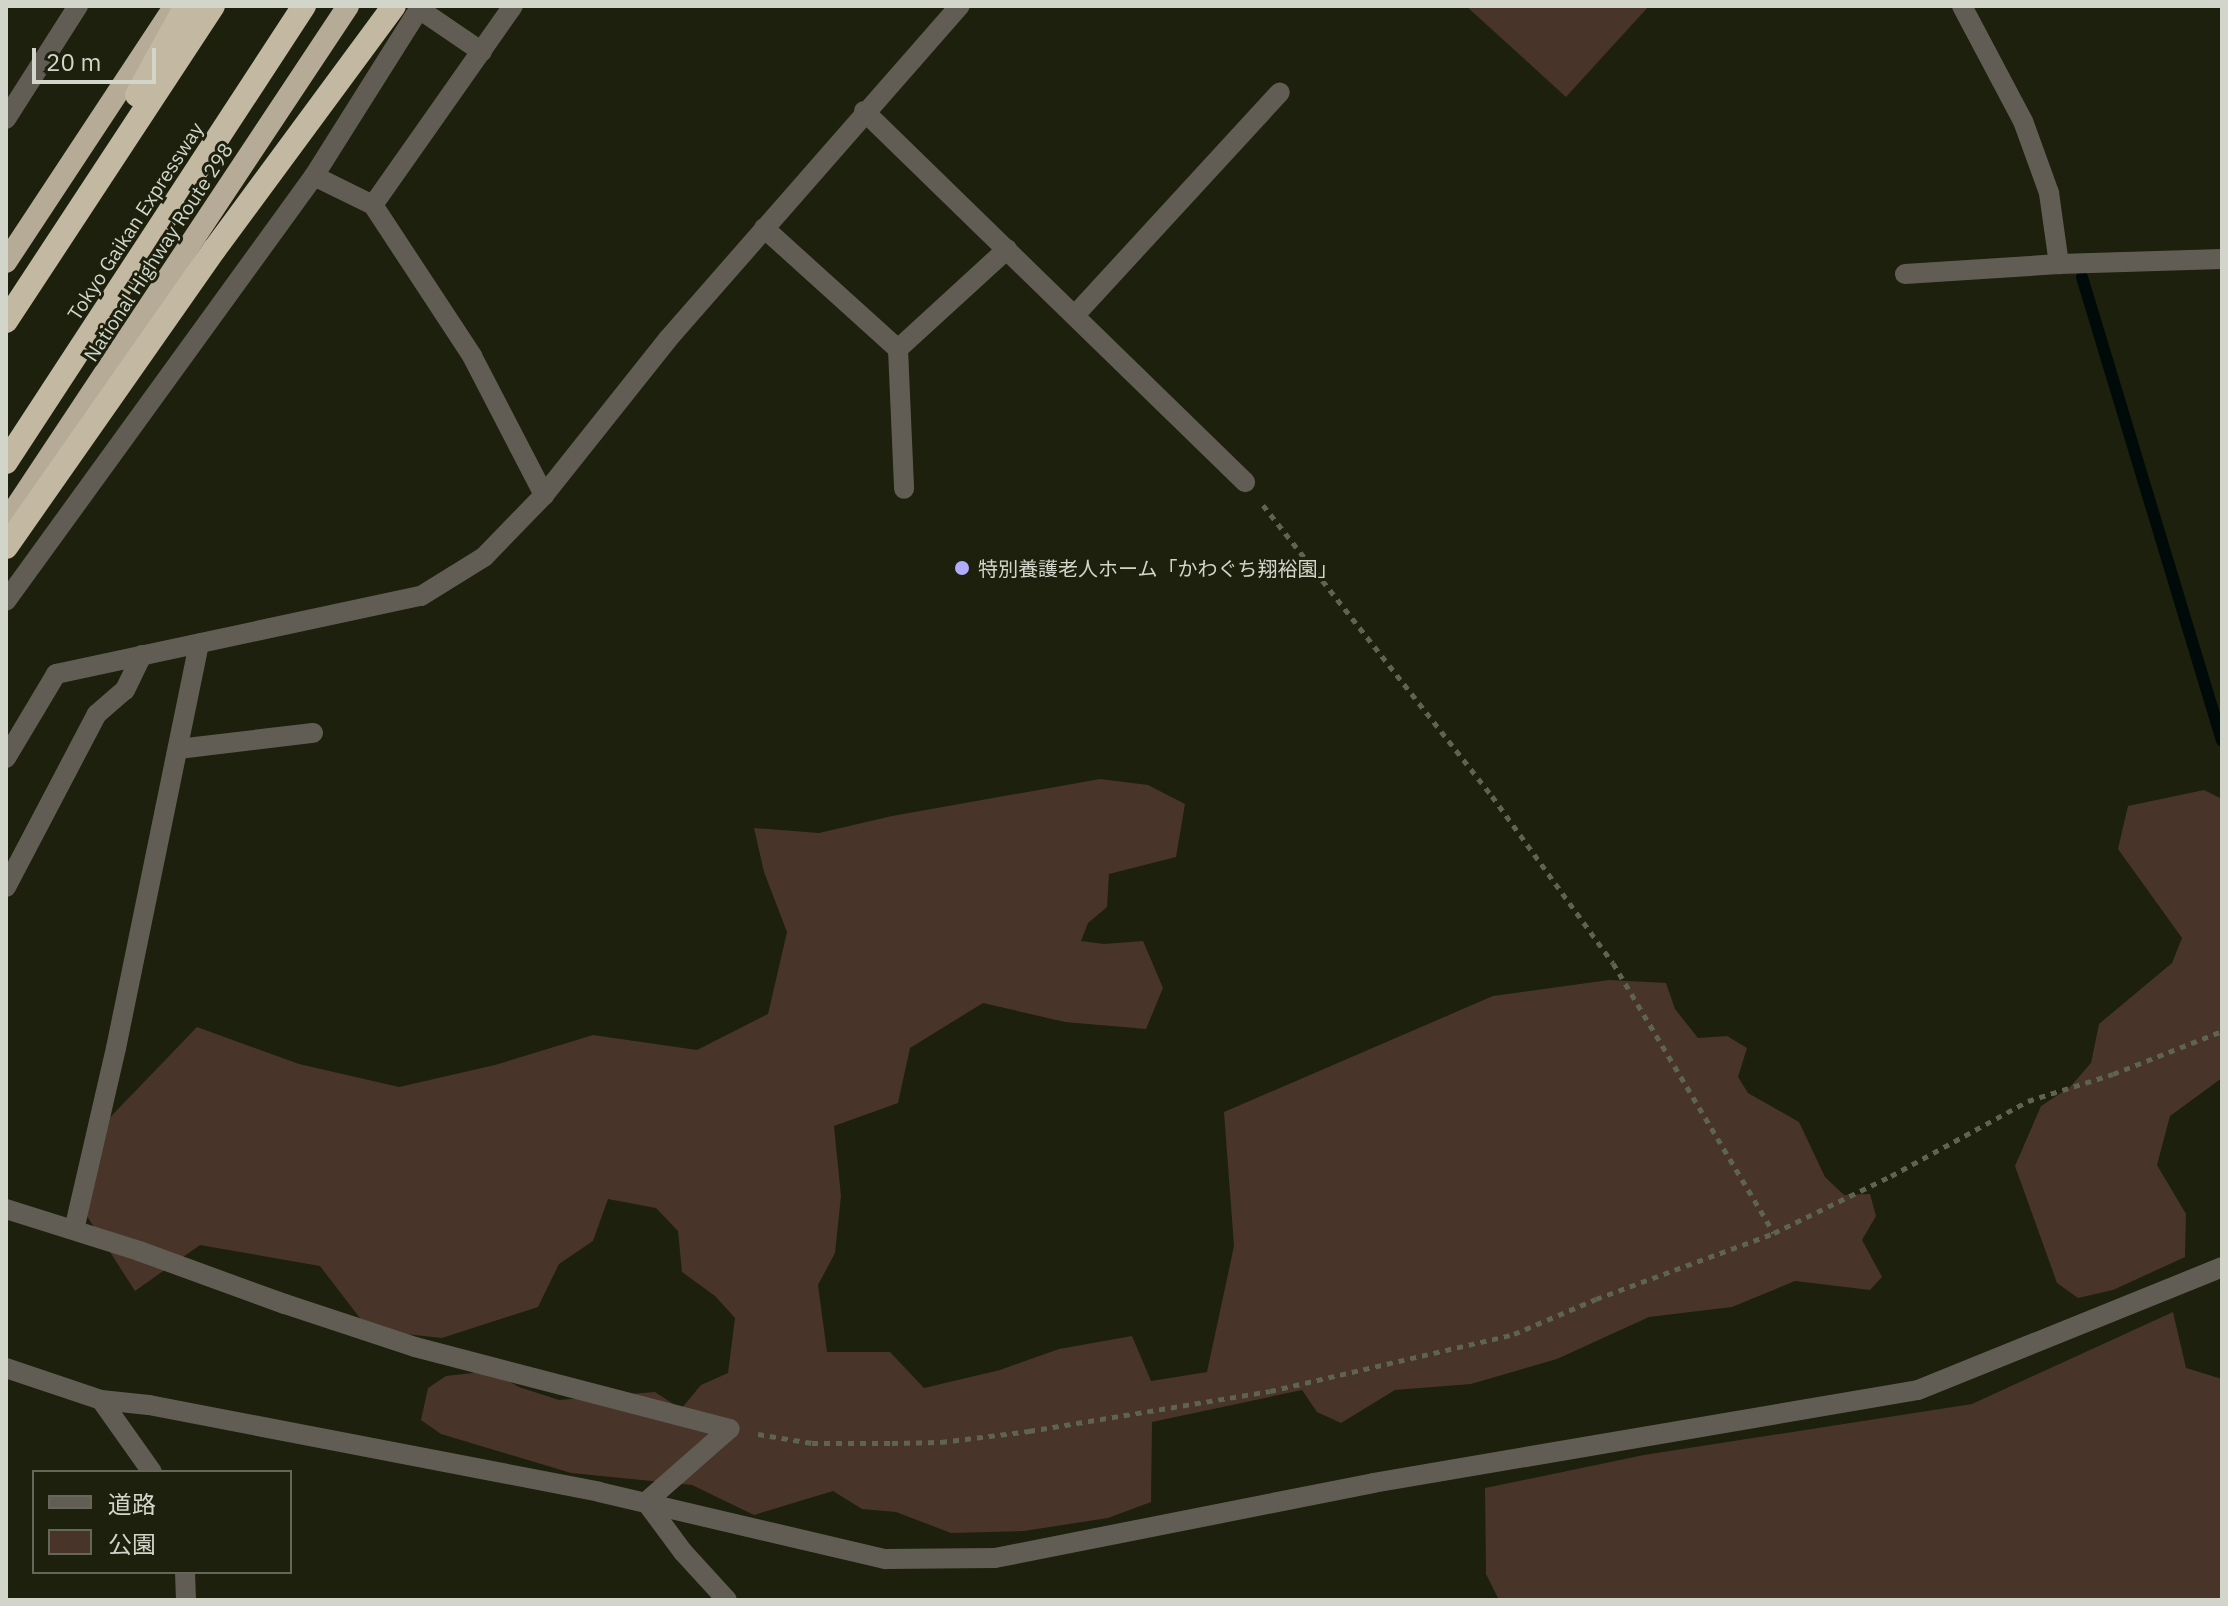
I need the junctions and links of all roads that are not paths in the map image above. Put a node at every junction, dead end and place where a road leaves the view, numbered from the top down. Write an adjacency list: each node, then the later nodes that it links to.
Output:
1 (78, 6): 15 (street)
2 (175, 6): 22 (highway)
3 (186, 6): 20 (highway)
4 (213, 6): 20 (highway)
5 (304, 6): 28 (highway, Tokyo Gaikan Expressway)
6 (348, 6): 32 (highway, National Highway Route 298)
7 (394, 6): 33 (highway)
8 (513, 6): 12 (street)
9 (960, 6): 14 (street)
10 (1962, 6): 23 (street)
11 (420, 8): 12 (street); 16 (street)
12 (482, 52): 17 (street)
13 (1280, 92): 25 (street)
14 (864, 111): 18 (street); 19 (street)
15 (6, 119)
16 (314, 176): 17 (street); 34 (street)
17 (373, 205): 31 (street)
18 (764, 228): 27 (street); 31 (street)
19 (1007, 249): 25 (street); 27 (street)
20 (48, 259): 26 (highway)
21 (2222, 259): 23 (street)
22 (6, 262)
23 (2059, 264): 24 (street)
24 (1905, 274)
25 (1076, 314): 29 (street)
26 (6, 321)
27 (898, 349): 30 (street)
28 (6, 462)
29 (1245, 482)
30 (904, 489)
31 (544, 495): 35 (street)
32 (6, 522)
33 (6, 547)
34 (6, 601)
35 (199, 643): 36 (street); 38 (street)
36 (142, 655): 39 (street); 40 (street)
37 (313, 733): 38 (street)
38 (178, 749): 42 (street)
39 (6, 758)
40 (6, 887)
41 (6, 1209): 42 (street)
42 (74, 1230): 47 (street)
43 (2222, 1267): 47 (street)
44 (6, 1368): 45 (street)
45 (101, 1400): 46 (street); 47 (street)
46 (151, 1470)
47 (646, 1502): 50 (street)
48 (185, 1574): 49 (street)
49 (186, 1600)
50 (727, 1600)

